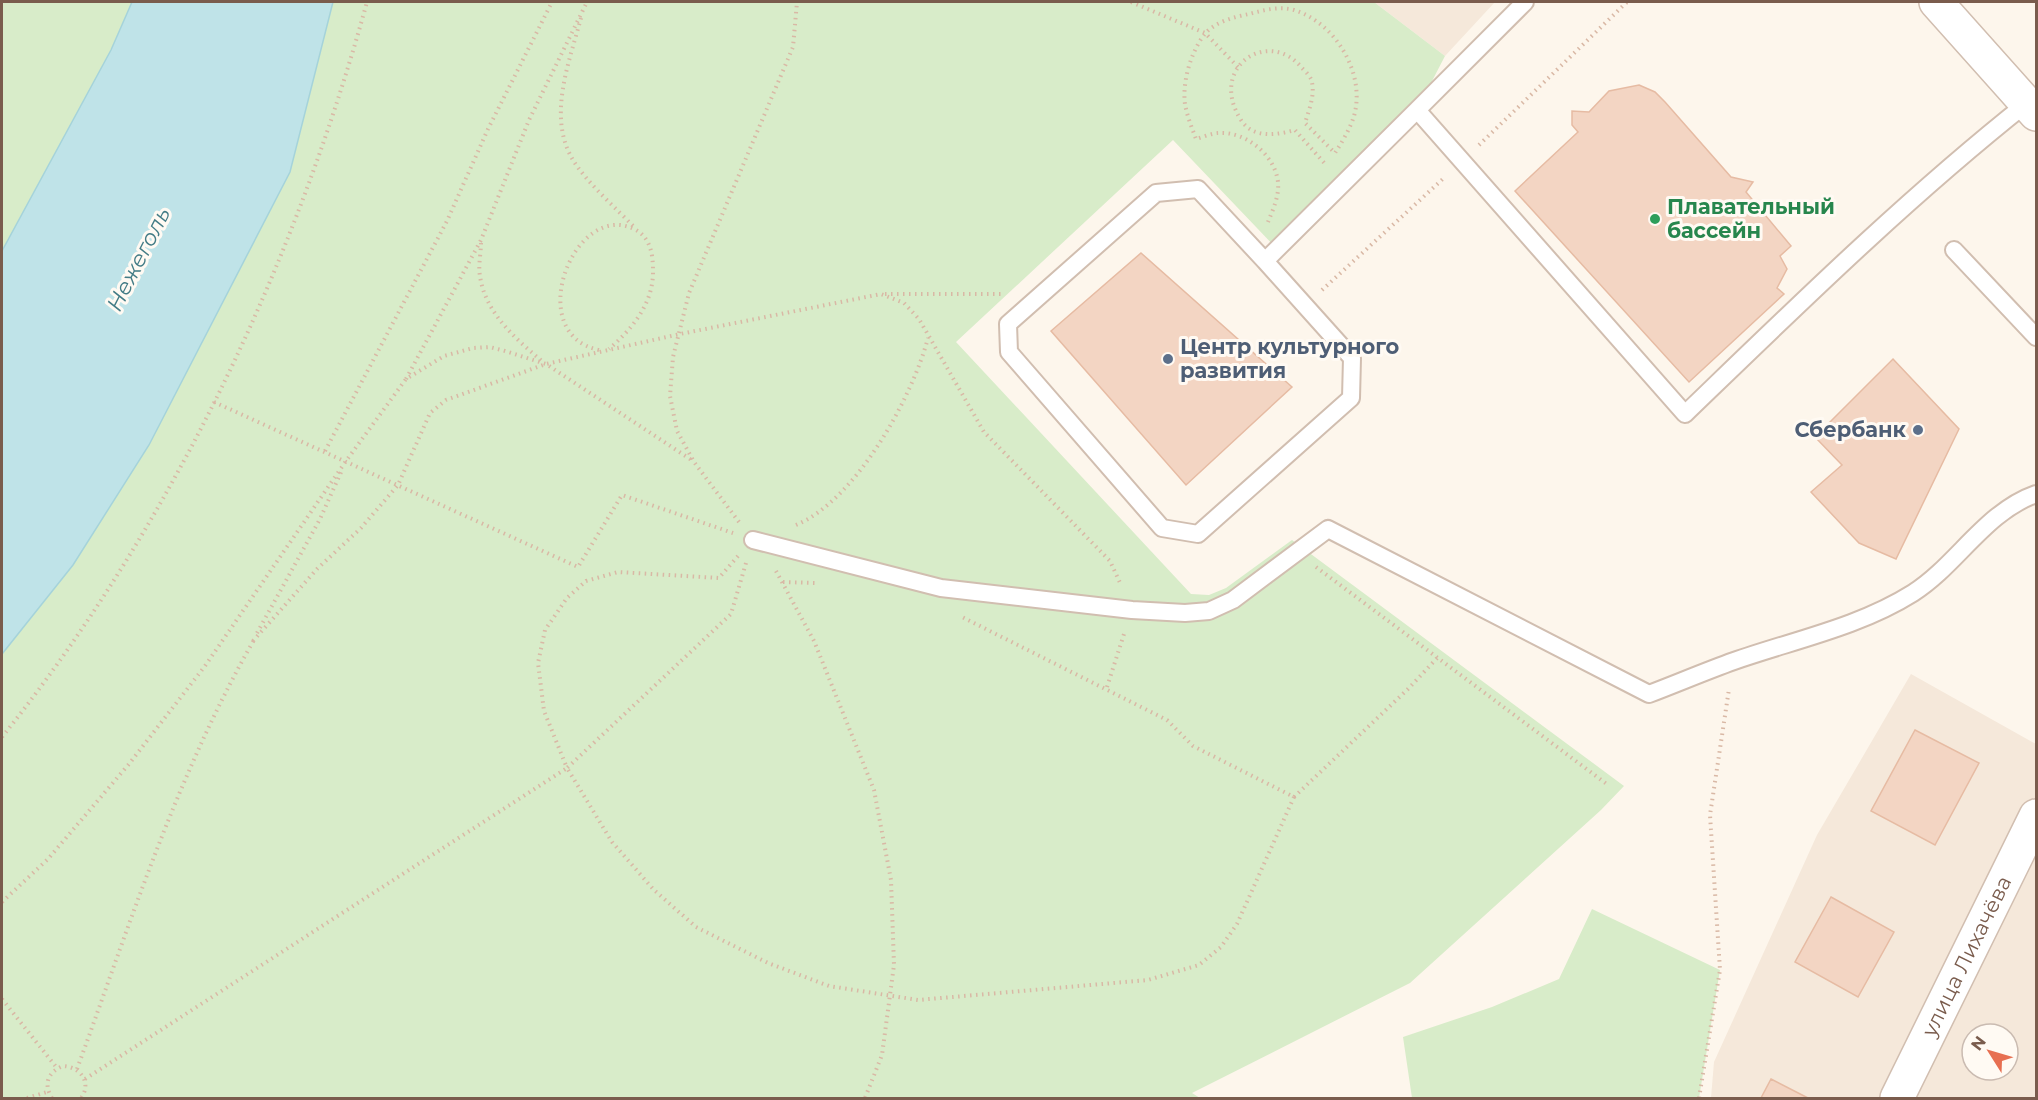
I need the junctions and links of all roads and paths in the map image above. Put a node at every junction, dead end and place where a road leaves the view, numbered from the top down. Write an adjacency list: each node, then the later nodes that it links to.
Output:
1 (366, 2): 27 (path)
2 (552, 2): 28 (path)
3 (587, 2): 8 (path)
4 (797, 2): 21 (path)
5 (1131, 2): 9 (path)
6 (1525, 2): 12 (lane)
7 (1936, 2): 11 (street)
8 (584, 8): 14 (path); 15 (path)
9 (1205, 33): 10 (path); 10 (path); 16 (path)
10 (1238, 67): 13 (path)
11 (2032, 108): 12 (lane)
12 (1416, 110): 13 (lane)
13 (1343, 184): 18 (lane)
14 (637, 231): 24 (path); 24 (path)
15 (481, 240): 25 (path); 26 (path)
16 (1247, 243): 18 (lane); 20 (lane)
17 (1954, 250): 22 (lane)
18 (1264, 261): 20 (lane)
19 (881, 294): 20 (path); 21 (path); 23 (path)
20 (1040, 295)
21 (680, 334): 24 (path); 30 (path)
22 (2037, 337)
23 (928, 338): 33 (path); 37 (path)
24 (605, 351): 25 (path)
25 (546, 364): 26 (path); 30 (path); 31 (path)
26 (406, 379): 29 (path)
27 (214, 402): 28 (path); 43 (path)
28 (325, 451): 29 (path)
29 (346, 461): 31 (path); 39 (path); 48 (path)
30 (694, 462): 33 (path)
31 (398, 485): 33 (path); 39 (path)
32 (2037, 494): 41 (lane)
33 (753, 540): 35 (path); 37 (lane); 44 (path); 44 (path)
34 (1306, 562): 40 (path)
35 (783, 582): 36 (path); 49 (path)
36 (819, 583)
37 (1132, 610): 41 (lane); 42 (path)
38 (950, 611): 42 (path)
39 (253, 641): 52 (path)
40 (1438, 656): 45 (path); 46 (path)
41 (1734, 661): 59 (path)
42 (1107, 687): 46 (path)
43 (2, 737)
44 (567, 768): 49 (path); 53 (path)
45 (1608, 785)
46 (1294, 797): 49 (path)
47 (2037, 816): 60 (street, улица Лихачёва)
48 (2, 902)
49 (890, 997): 58 (path)
50 (2, 999): 51 (path)
51 (57, 1068): 52 (path); 54 (path)
52 (77, 1069): 53 (path)
53 (85, 1079): 57 (path)
54 (47, 1092): 55 (path); 56 (path)
55 (27, 1098)
56 (52, 1098)
57 (81, 1098)
58 (865, 1098)
59 (1699, 1098)
60 (1897, 1098)

